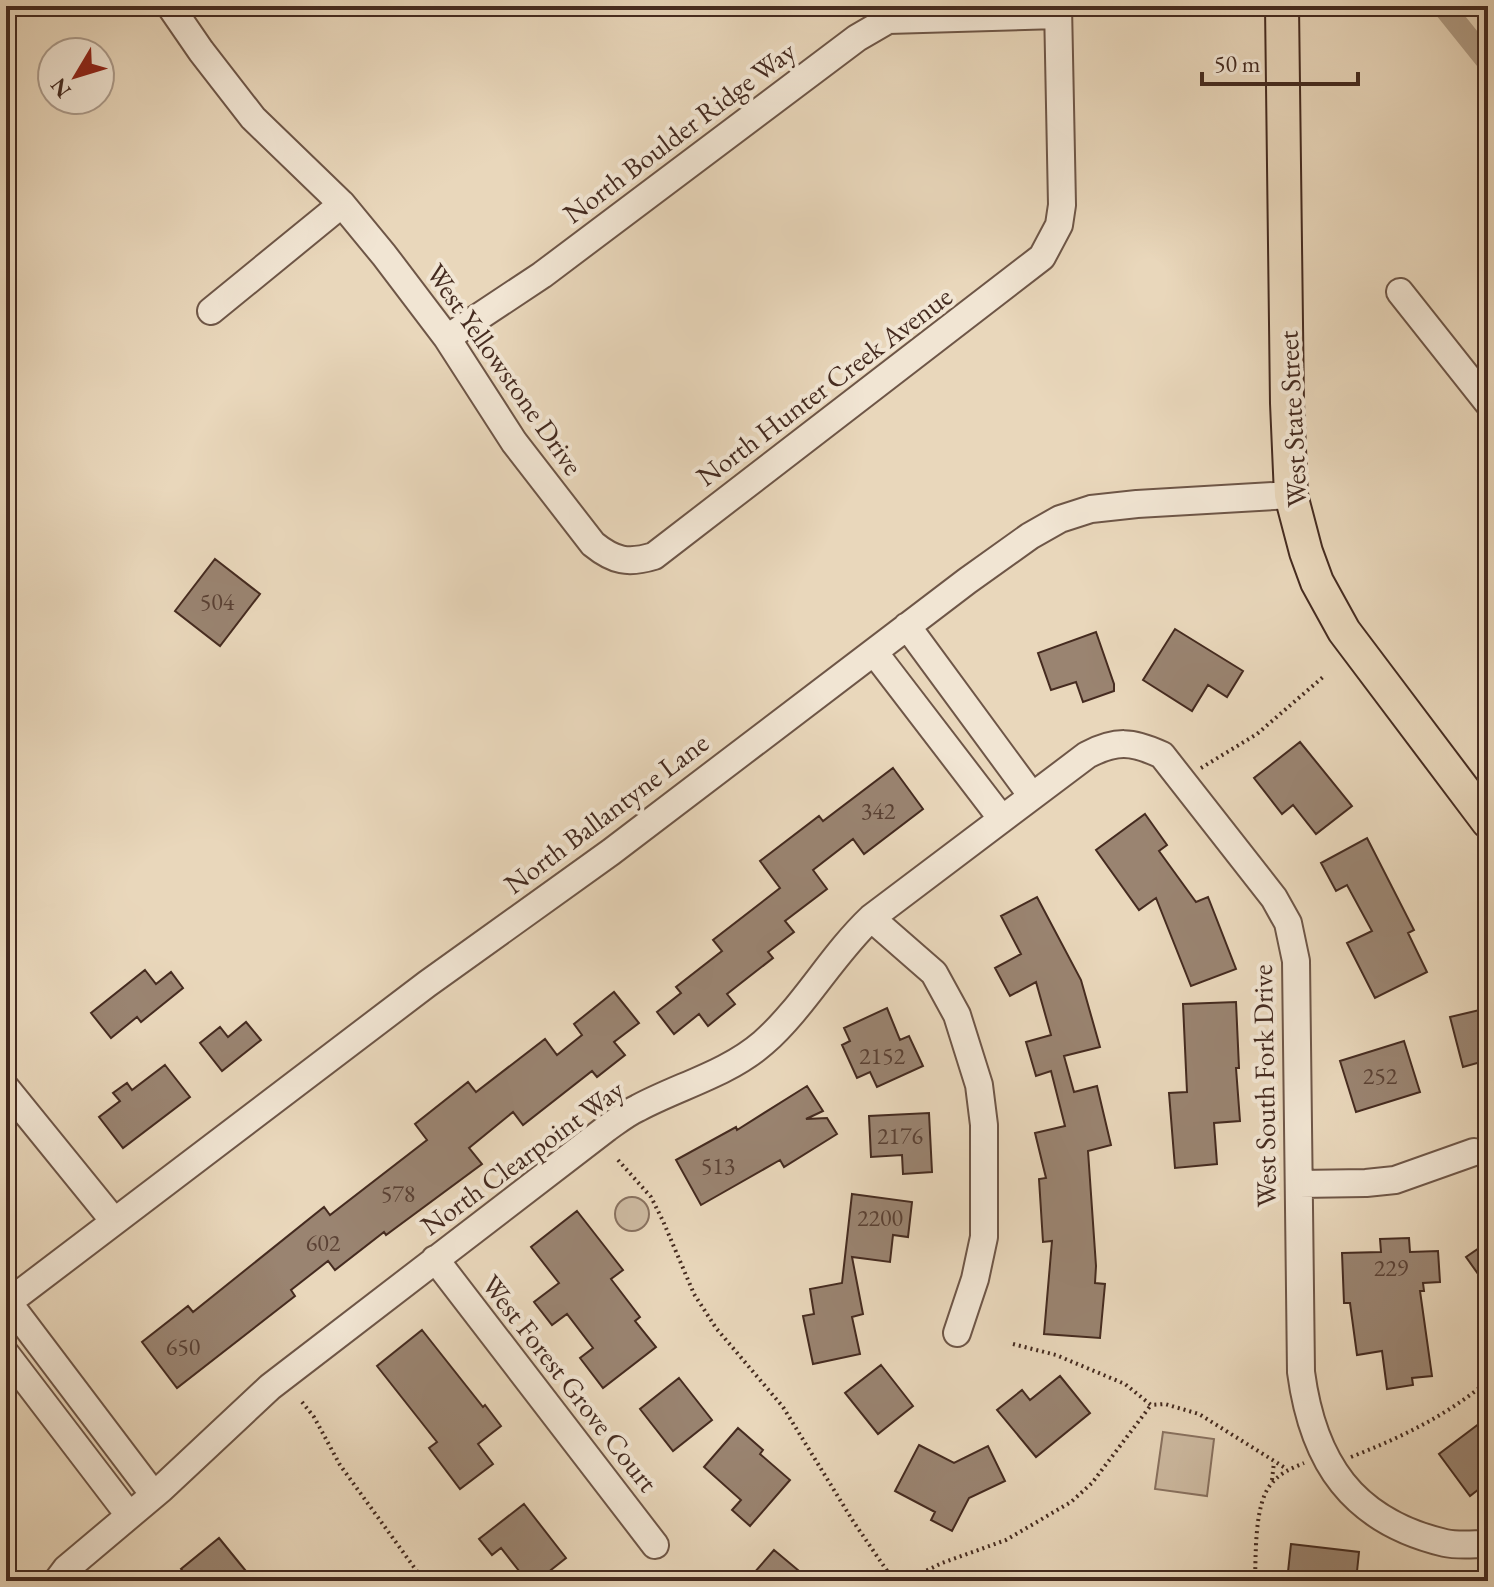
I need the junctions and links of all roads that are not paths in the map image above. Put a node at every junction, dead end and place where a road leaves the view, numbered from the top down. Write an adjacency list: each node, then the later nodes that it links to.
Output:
1 (170, 6): 5 (street, West Yellowstone Drive)
2 (1282, 6): 10 (main road, West State Street)
3 (1058, 11): 4 (street, North Boulder Ridge Way); 11 (street, North Hunter Creek Avenue)
4 (886, 13): 8 (street, North Boulder Ridge Way)
5 (342, 204): 7 (street); 8 (street, West Yellowstone Drive)
6 (1400, 292): 9 (street)
7 (211, 311)
8 (447, 338): 11 (street, West Yellowstone Drive)
9 (1488, 403)
10 (1291, 495): 12 (street, North Ballantyne Lane); 16 (main road, West State Street)
11 (624, 562)
12 (907, 626): 13 (street, North Ballantyne Lane); 15 (street)
13 (874, 652): 17 (street); 22 (street, North Ballantyne Lane)
14 (1109, 744): 15 (street, North Clearpoint Way); 21 (street, West South Fork Drive)
15 (1032, 796): 17 (street, North Clearpoint Way)
16 (1485, 814)
17 (1002, 819): 18 (street, North Clearpoint Way)
18 (871, 918): 23 (street, North Clearpoint Way); 25 (street)
19 (6, 1088): 22 (street)
20 (1474, 1152): 21 (street)
21 (1299, 1184): 29 (street, West South Fork Drive)
22 (114, 1221): 24 (street, North Ballantyne Lane)
23 (435, 1259): 27 (street, North Clearpoint Way); 30 (street, West Forest Grove Court)
24 (7, 1303): 27 (street)
25 (957, 1333)
26 (6, 1354): 28 (street)
27 (154, 1495): 28 (street, North Clearpoint Way)
28 (129, 1515): 31 (street, North Clearpoint Way)
29 (1488, 1544)
30 (655, 1545)
31 (57, 1581)

